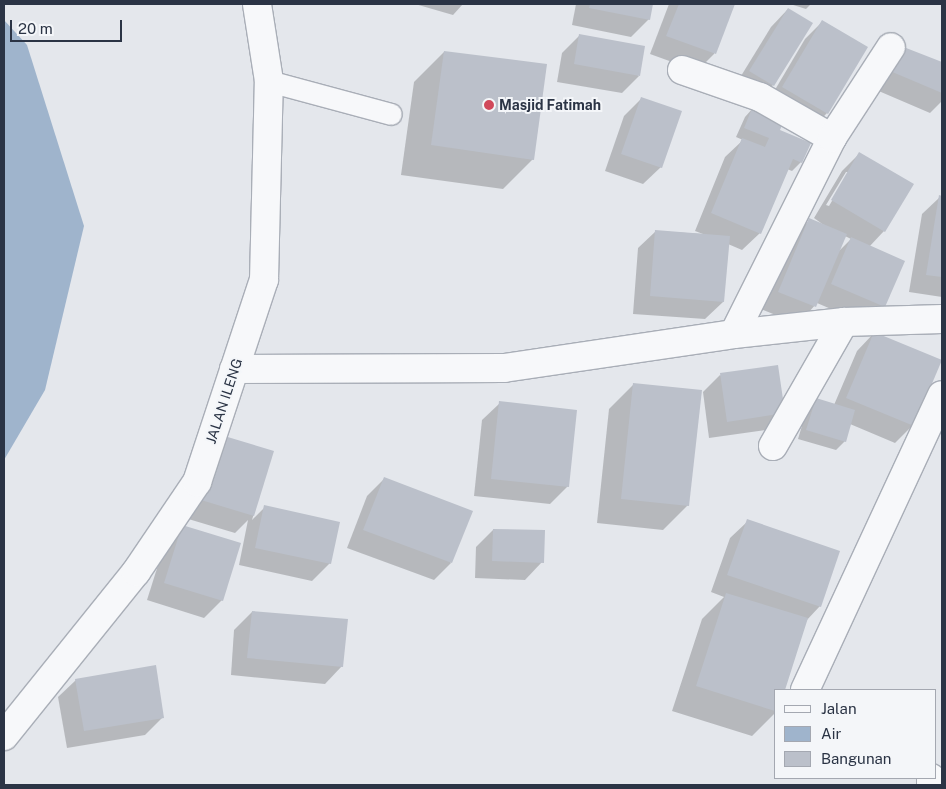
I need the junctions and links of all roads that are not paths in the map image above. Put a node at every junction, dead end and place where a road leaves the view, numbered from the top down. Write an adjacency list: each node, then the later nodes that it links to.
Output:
1 (257, 4): 4 (street, JALAN ILENG)
2 (891, 47): 6 (street)
3 (682, 70): 6 (street)
4 (269, 81): 5 (lane); 10 (street, JALAN ILENG)
5 (391, 114)
6 (832, 138): 9 (street)
7 (942, 319): 8 (street)
8 (844, 322): 9 (street); 12 (street)
9 (734, 334): 10 (street)
10 (234, 369): 14 (street, JALAN ILENG)
11 (942, 395): 13 (street)
12 (773, 446)
13 (805, 689)
14 (4, 736)

